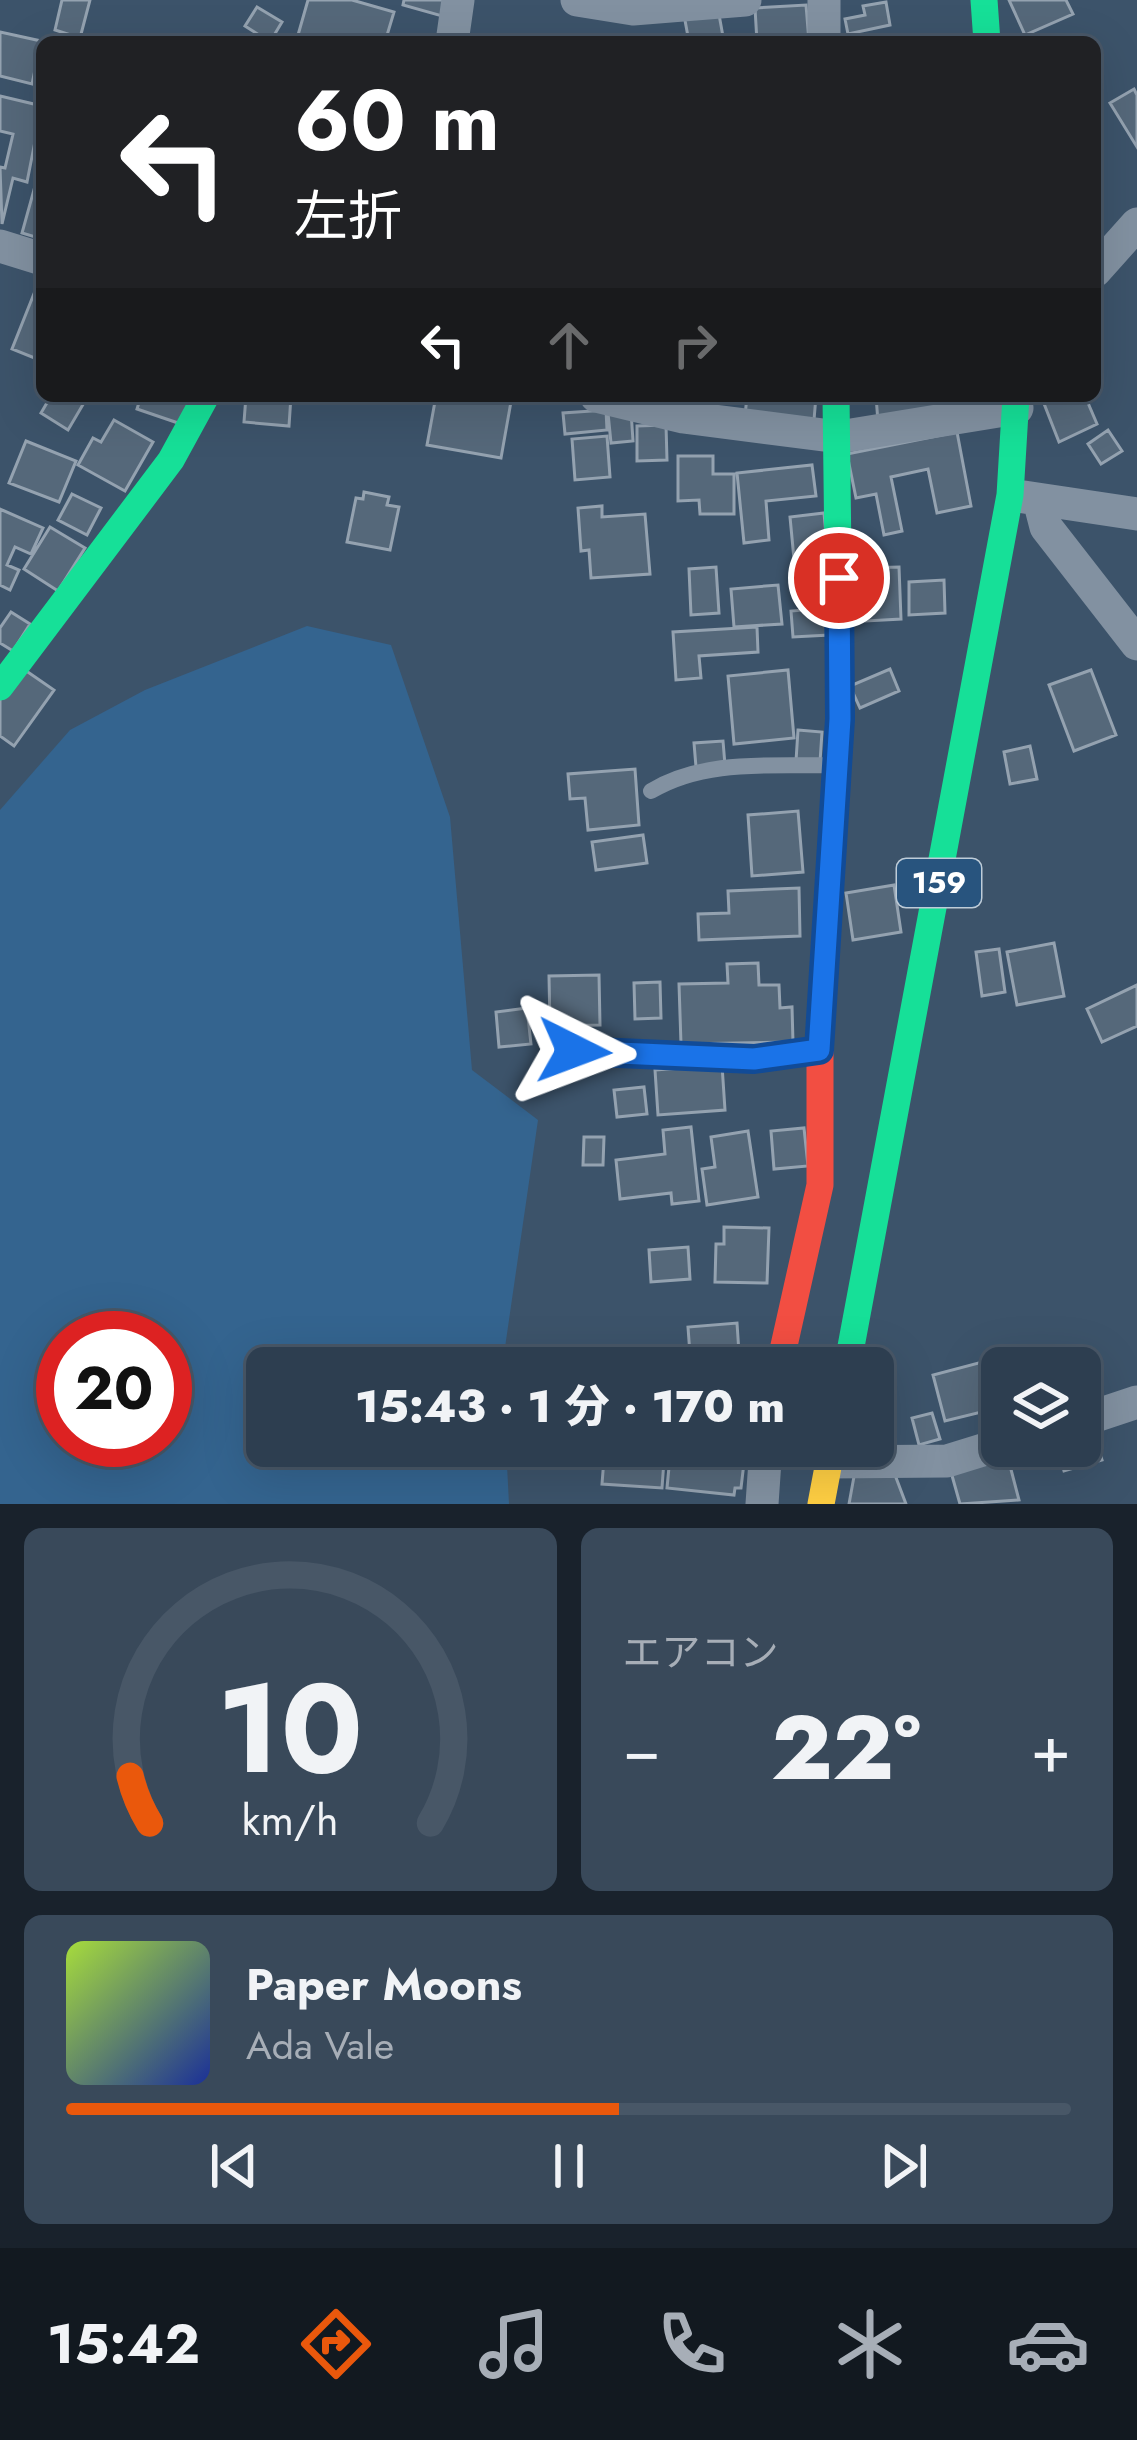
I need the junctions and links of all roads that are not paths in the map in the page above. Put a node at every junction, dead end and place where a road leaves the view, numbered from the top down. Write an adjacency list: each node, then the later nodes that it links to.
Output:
1 (458, 0): 6 (street)
2 (577, 0): 3 (street)
3 (745, 0)
4 (824, 0): 7 (street)
5 (984, 0): 8 (main road)
6 (453, 36)
7 (824, 36)
8 (987, 36)
9 (1137, 224): 12 (street)
10 (0, 246): 11 (street)
11 (36, 257)
12 (1101, 264)
13 (203, 402): 21 (main road)
14 (621, 402): 17 (street)
15 (836, 402): 17 (main road)
16 (1016, 402): 17 (street); 18 (main road, 159)
17 (839, 436): 22 (main road)
18 (1024, 497): 19 (street); 20 (street); 27 (main road, 159)
19 (1137, 514)
20 (1137, 644)
21 (0, 687)
22 (837, 765): 23 (lane); 25 (main road)
23 (651, 791)
24 (544, 1036): 25 (lane)
25 (819, 1050): 26 (main road)
26 (784, 1347)
27 (851, 1347)
28 (1137, 1402): 29 (street)
29 (1101, 1414)
30 (981, 1450): 31 (street)
31 (894, 1458)
32 (765, 1467): 34 (street)
33 (828, 1467): 35 (main road)
34 (762, 1504)
35 (820, 1504)

